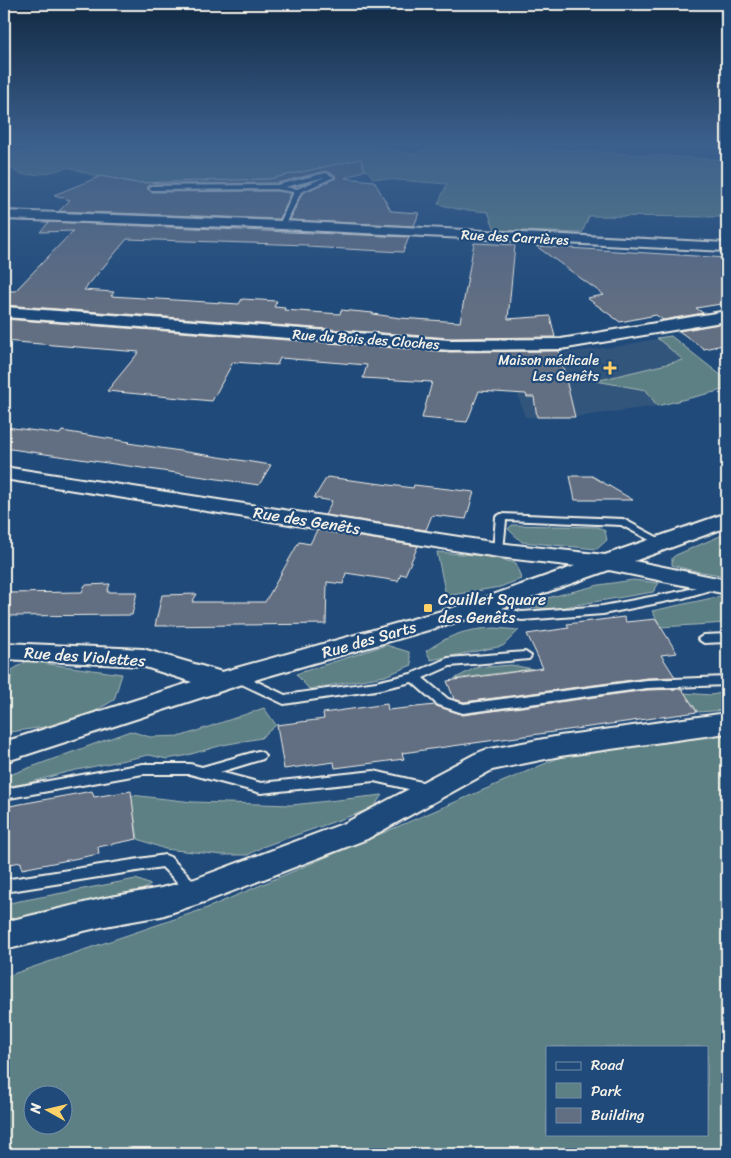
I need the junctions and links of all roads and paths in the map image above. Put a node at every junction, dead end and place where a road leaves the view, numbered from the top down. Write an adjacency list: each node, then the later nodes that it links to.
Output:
1 (295, 198): 3 (lane)
2 (4, 215): 3 (street, Rue des Carrières)
3 (282, 225): 4 (street, Rue des Carrières)
4 (727, 247)
5 (4, 312): 6 (street, Rue du Bois des Cloches)
6 (727, 316)
7 (4, 473): 10 (street, Rue des Genêts)
8 (727, 520): 9 (street, Rue des Sarts)
9 (663, 543): 10 (lane); 11 (street, Rue des Sarts)
10 (498, 550): 11 (street, Rue des Genêts)
11 (610, 563): 12 (street, Rue des Genêts); 13 (street, Rue des Sarts)
12 (722, 586): 13 (lane)
13 (479, 608): 19 (street, Rue des Sarts)
14 (727, 638): 15 (lane)
15 (704, 639)
16 (4, 651): 19 (street, Rue des Violettes)
17 (525, 656): 18 (lane)
18 (414, 677): 19 (lane); 20 (lane)
19 (230, 679): 22 (street, Rue des Sarts)
20 (727, 681)
21 (727, 723): 25 (street)
22 (4, 752)
23 (258, 756): 24 (lane)
24 (203, 771): 25 (lane); 26 (lane)
25 (434, 790): 28 (street)
26 (4, 794)
27 (4, 886): 28 (lane)
28 (196, 892): 29 (street)
29 (4, 936)

